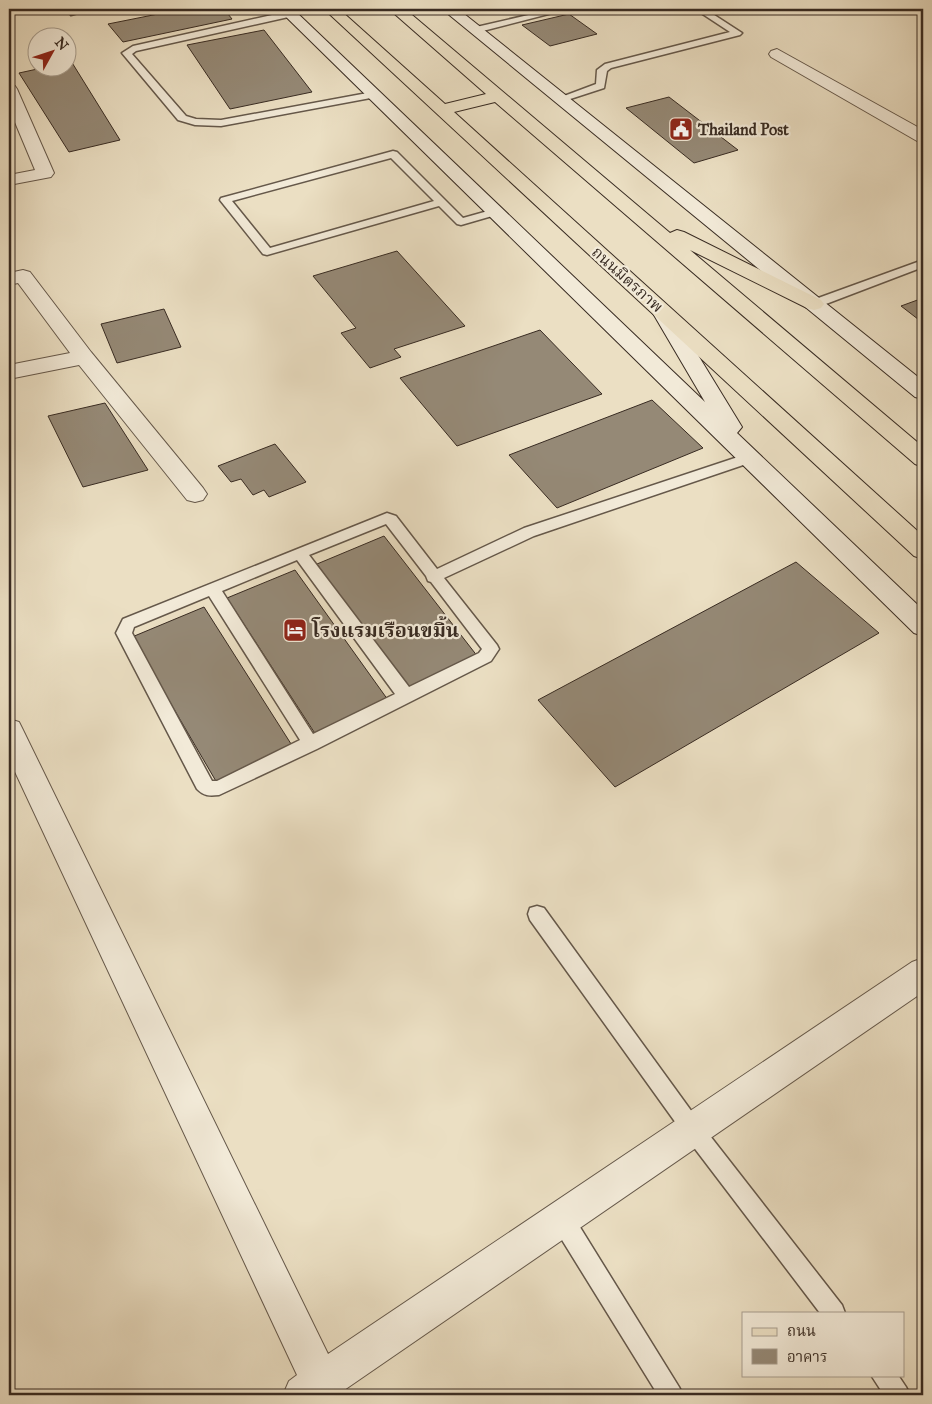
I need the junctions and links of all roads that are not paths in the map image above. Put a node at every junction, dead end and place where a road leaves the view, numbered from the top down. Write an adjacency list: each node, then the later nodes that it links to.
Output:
1 (331, 9): 13 (main road, ถนนมิตรภาพ)
2 (396, 9): 11 (main road)
3 (449, 9): 7 (main road)
4 (564, 9): 7 (lane)
5 (699, 9): 12 (lane)
6 (287, 11): 10 (main road); 10 (lane)
7 (475, 30): 12 (main road)
8 (778, 54): 14 (main road)
9 (9, 89): 15 (main road)
10 (373, 94): 17 (main road)
11 (498, 96): 13 (main road); 18 (main road)
12 (560, 99): 21 (main road)
13 (442, 110): 22 (main road, ถนนมิตรภาพ)
14 (923, 137)
15 (9, 180)
16 (441, 202): 16 (lane); 17 (lane)
17 (495, 212): 26 (main road)
18 (640, 217): 21 (main road); 27 (main road)
19 (923, 263): 21 (lane)
20 (9, 279): 23 (main road)
21 (814, 304): 25 (main road)
22 (662, 310): 26 (main road); 29 (main road, ถนนมิตรภาพ)
23 (84, 357): 24 (main road); 28 (main road)
24 (9, 372)
25 (923, 392)
26 (750, 458): 31 (lane); 33 (main road)
27 (923, 459)
28 (195, 494)
29 (923, 550)
30 (299, 553): 31 (lane); 32 (lane); 34 (lane)
31 (433, 576): 34 (lane)
32 (212, 588): 36 (lane); 36 (lane)
33 (923, 626)
34 (406, 696): 36 (lane)
35 (9, 730): 43 (main road)
36 (311, 744)
37 (537, 914): 39 (lane)
38 (923, 973): 39 (main road)
39 (693, 1130): 40 (main road); 41 (lane)
40 (562, 1219): 43 (main road); 44 (lane)
41 (833, 1312)
42 (884, 1376): 45 (lane)
43 (312, 1389)
44 (671, 1395)
45 (898, 1395)

